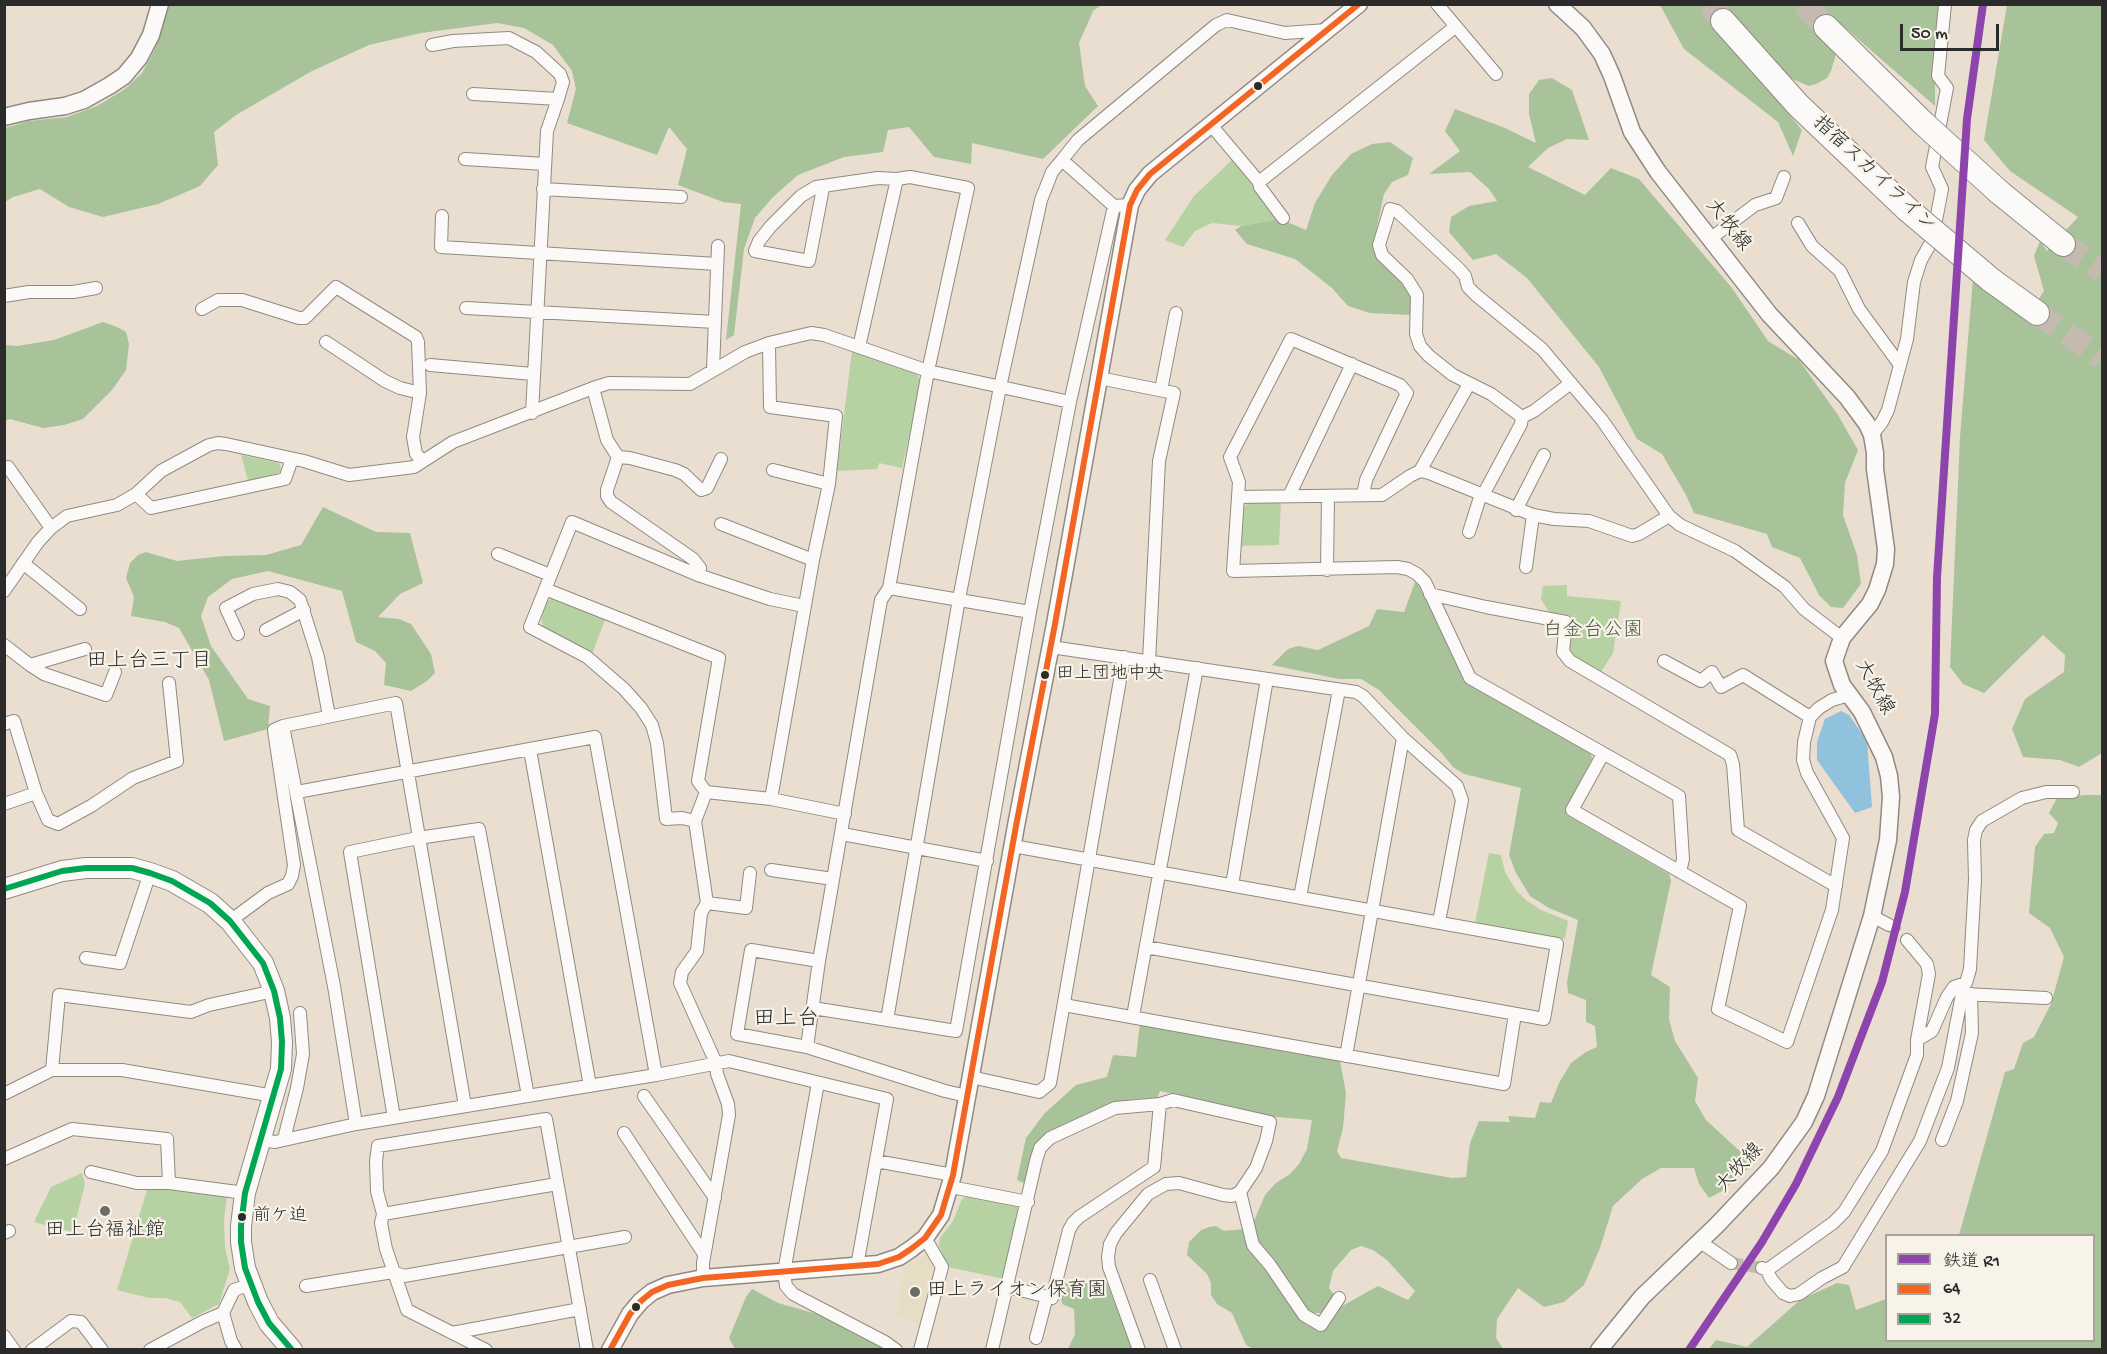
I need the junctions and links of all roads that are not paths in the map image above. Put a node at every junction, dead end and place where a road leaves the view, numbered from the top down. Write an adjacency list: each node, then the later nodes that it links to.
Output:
1 (160, 4): 14 (street)
2 (1359, 4): 9 (street)
3 (1437, 4): 7 (street)
4 (1557, 4): 29 (street, 大牧線)
5 (1945, 4): 46 (street)
6 (1723, 21): 40 (highway, 指宿スカイライン, bridge)
7 (1455, 27): 11 (street); 21 (street)
8 (1826, 27): 30 (highway, bridge)
9 (1327, 30): 15 (street); 17 (street)
10 (432, 45): 13 (street)
11 (1496, 74)
12 (473, 94): 13 (street)
13 (558, 99): 18 (street)
14 (4, 117)
15 (1211, 125): 21 (street); 25 (street)
16 (465, 159): 18 (street)
17 (1062, 159): 25 (street); 54 (street)
18 (545, 164): 23 (street)
19 (1784, 177): 29 (street)
20 (897, 179): 22 (street); 44 (street); 49 (street)
21 (1259, 182): 27 (street)
22 (823, 188): 22 (street)
23 (543, 189): 24 (street); 32 (street)
24 (681, 197)
25 (1122, 206): 51 (street); 58 (street)
26 (442, 216): 32 (street)
27 (1283, 218)
28 (1798, 223): 46 (street)
29 (1710, 239): 61 (street, 大牧線)
30 (2063, 244)
31 (718, 246): 33 (street)
32 (540, 252): 33 (street); 38 (street)
33 (717, 264): 41 (street)
34 (96, 288): 35 (street)
35 (4, 296)
36 (466, 308): 38 (street)
37 (202, 309): 57 (street)
38 (536, 312): 41 (street); 50 (street)
39 (1176, 313): 56 (street)
40 (2037, 314)
41 (714, 322): 48 (street)
42 (326, 342): 57 (street)
43 (769, 343): 44 (street); 48 (street); 70 (street)
44 (859, 347): 49 (street)
45 (1352, 364): 73 (street); 74 (street); 76 (street)
46 (1900, 365): 61 (street)
47 (430, 366): 50 (street)
48 (713, 369): 55 (street)
49 (928, 371): 54 (street); 90 (street)
50 (533, 374): 59 (street)
51 (1099, 378): 56 (street); 103 (street)
52 (1571, 383): 53 (street); 60 (street); 79 (street)
53 (1469, 384): 60 (street); 69 (street)
54 (1000, 387): 58 (street); 94 (street)
55 (593, 388): 59 (street); 63 (street)
56 (1161, 390): 106 (street)
57 (420, 393): 66 (street)
58 (1070, 402): 98 (street)
59 (532, 412): 66 (street)
60 (1522, 417): 72 (street)
61 (1872, 435): 101 (street, 大牧線)
62 (1544, 454): 77 (street)
63 (618, 457): 65 (street); 89 (street)
64 (292, 459): 66 (street); 71 (street); 71 (street)
65 (721, 459)
66 (423, 461)
67 (8, 467): 81 (street)
68 (773, 470): 70 (street)
69 (1420, 471): 72 (street); 73 (street)
70 (829, 483): 84 (street)
71 (136, 494): 81 (street)
72 (1482, 494): 77 (street); 82 (street)
73 (1363, 495): 75 (street)
74 (1289, 496): 75 (street); 76 (street)
75 (1328, 496): 87 (street)
76 (1238, 497): 87 (street)
77 (1516, 510): 78 (street)
78 (1533, 515): 79 (street); 86 (street)
79 (1669, 516): 101 (street)
80 (721, 524): 84 (street)
81 (51, 528): 85 (street)
82 (1469, 532)
83 (498, 554): 88 (street)
84 (813, 560): 95 (street)
85 (23, 563): 92 (street); 96 (street)
86 (1526, 567)
87 (1327, 570): 93 (street)
88 (550, 575): 89 (street); 91 (street)
89 (698, 575): 95 (street)
90 (889, 588): 94 (street); 129 (street)
91 (545, 589): 124 (street); 130 (street)
92 (4, 591)
93 (1430, 594): 121 (street); 144 (street)
94 (959, 599): 98 (street); 134 (street)
95 (804, 606): 127 (street)
96 (80, 609)
97 (303, 610): 99 (street); 100 (street); 115 (street)
98 (1030, 612): 136 (street)
99 (266, 630)
100 (238, 634)
101 (1842, 638): 114 (street, 大牧線)
102 (4, 645): 108 (street)
103 (1051, 647): 105 (street); 133 (street)
104 (86, 649): 108 (street)
105 (1124, 657): 106 (street); 135 (street)
106 (1149, 661): 109 (street)
107 (1664, 662): 116 (street)
108 (30, 665): 110 (street)
109 (1197, 668): 111 (street); 138 (street)
110 (115, 672)
111 (1267, 679): 113 (street); 143 (street)
112 (169, 683): 126 (street)
113 (1339, 690): 119 (street); 146 (street)
114 (1849, 695): 116 (street); 149 (street, 大牧線)
115 (329, 716): 118 (street); 122 (street)
116 (1810, 717): 144 (street)
117 (4, 724): 126 (street)
118 (283, 726): 123 (street); 150 (street)
119 (1403, 738): 148 (street); 151 (street)
120 (530, 750): 122 (street); 172 (street); 175 (street)
121 (1603, 754): 139 (street); 139 (street)
122 (407, 772): 123 (street); 132 (street)
123 (297, 792): 184 (street)
124 (706, 792): 127 (street); 130 (street)
125 (2073, 792): 158 (street)
126 (36, 793): 128 (street)
127 (771, 799): 129 (street)
128 (4, 804)
129 (845, 814): 131 (street)
130 (695, 821): 147 (street)
131 (842, 834): 134 (street); 142 (street)
132 (418, 838): 178 (street); 182 (street); 183 (street)
133 (1013, 846): 135 (street); 173 (street)
134 (916, 847): 136 (street); 166 (street)
135 (1089, 859): 138 (street); 161 (street)
136 (987, 861): 166 (street)
137 (771, 870): 142 (street)
138 (1161, 872): 143 (street); 154 (street)
139 (1680, 872): 144 (street)
140 (150, 873): 145 (main road); 150 (main road); 155 (street)
141 (750, 873): 147 (street)
142 (833, 879): 156 (street)
143 (1232, 885): 146 (street)
144 (1836, 886)
145 (4, 889)
146 (1300, 897): 148 (street)
147 (707, 903): 170 (street)
148 (1372, 910): 151 (street); 157 (street)
149 (1872, 916): 152 (street); 202 (street, 大牧線)
150 (230, 921): 159 (main road)
151 (1439, 922): 164 (street)
152 (1889, 925)
153 (1907, 940): 167 (street)
154 (1146, 947): 157 (street); 165 (street)
155 (86, 958)
156 (819, 961): 162 (street); 168 (street)
157 (1359, 985): 164 (street); 169 (street)
158 (1966, 990): 160 (street); 167 (street); 167 (street); 188 (street)
159 (274, 991): 171 (street); 177 (main road)
160 (2046, 998)
161 (1064, 1005): 165 (street); 173 (street)
162 (813, 1008): 166 (street); 168 (street)
163 (300, 1013): 186 (street)
164 (1515, 1014): 169 (street)
165 (1133, 1016): 169 (street)
166 (887, 1020)
167 (1917, 1040)
168 (807, 1047): 180 (street)
169 (1346, 1056)
170 (716, 1063): 172 (street); 174 (street); 197 (street)
171 (52, 1070): 176 (street); 177 (street)
172 (656, 1075): 175 (street)
173 (971, 1077): 180 (street)
174 (818, 1083): 190 (street); 208 (street)
175 (590, 1086): 178 (street)
176 (4, 1094)
177 (274, 1096): 187 (main road)
178 (528, 1096): 182 (street)
179 (645, 1096): 197 (street)
180 (967, 1096): 192 (street)
181 (1160, 1104): 195 (street); 198 (street); 214 (street)
182 (465, 1106): 183 (street)
183 (394, 1118): 184 (street)
184 (356, 1124): 186 (street)
185 (624, 1133): 204 (street)
186 (284, 1139): 187 (street)
187 (261, 1140): 196 (main road)
188 (1942, 1140)
189 (4, 1158): 193 (street)
190 (876, 1161): 192 (street); 206 (street)
191 (91, 1172): 193 (street)
192 (952, 1181): 198 (street); 201 (street)
193 (169, 1183): 196 (street)
194 (557, 1184): 199 (street); 199 (street); 203 (street)
195 (1240, 1192): 215 (street); 233 (street)
196 (245, 1193): 211 (main road)
197 (715, 1198): 204 (street)
198 (1028, 1202): 213 (street)
199 (383, 1214): 207 (street)
200 (625, 1237): 203 (street)
201 (925, 1238): 206 (street); 231 (street)
202 (1700, 1241): 205 (street); 235 (street, 大牧線)
203 (569, 1247): 207 (street); 216 (street)
204 (704, 1254): 209 (street)
205 (1731, 1263)
206 (857, 1266): 208 (street)
207 (393, 1272): 212 (street); 218 (street)
208 (784, 1272): 209 (street); 230 (street)
209 (703, 1278): 229 (street)
210 (1150, 1280): 234 (street)
211 (251, 1284): 217 (street); 226 (main road)
212 (306, 1286)
213 (1008, 1287): 214 (street); 232 (street)
214 (1047, 1296): 220 (street)
215 (1339, 1298)
216 (580, 1309): 218 (street); 228 (street)
217 (223, 1313): 224 (street); 225 (street)
218 (452, 1333): 227 (street)
219 (4, 1336): 221 (street)
220 (1036, 1338)
221 (14, 1350)
222 (32, 1350): 223 (street)
223 (102, 1350)
224 (150, 1350)
225 (236, 1350)
226 (292, 1350)
227 (486, 1350)
228 (587, 1350)
229 (610, 1350)
230 (896, 1350)
231 (920, 1350)
232 (992, 1350)
233 (1139, 1350)
234 (1176, 1350)
235 (1599, 1350)

